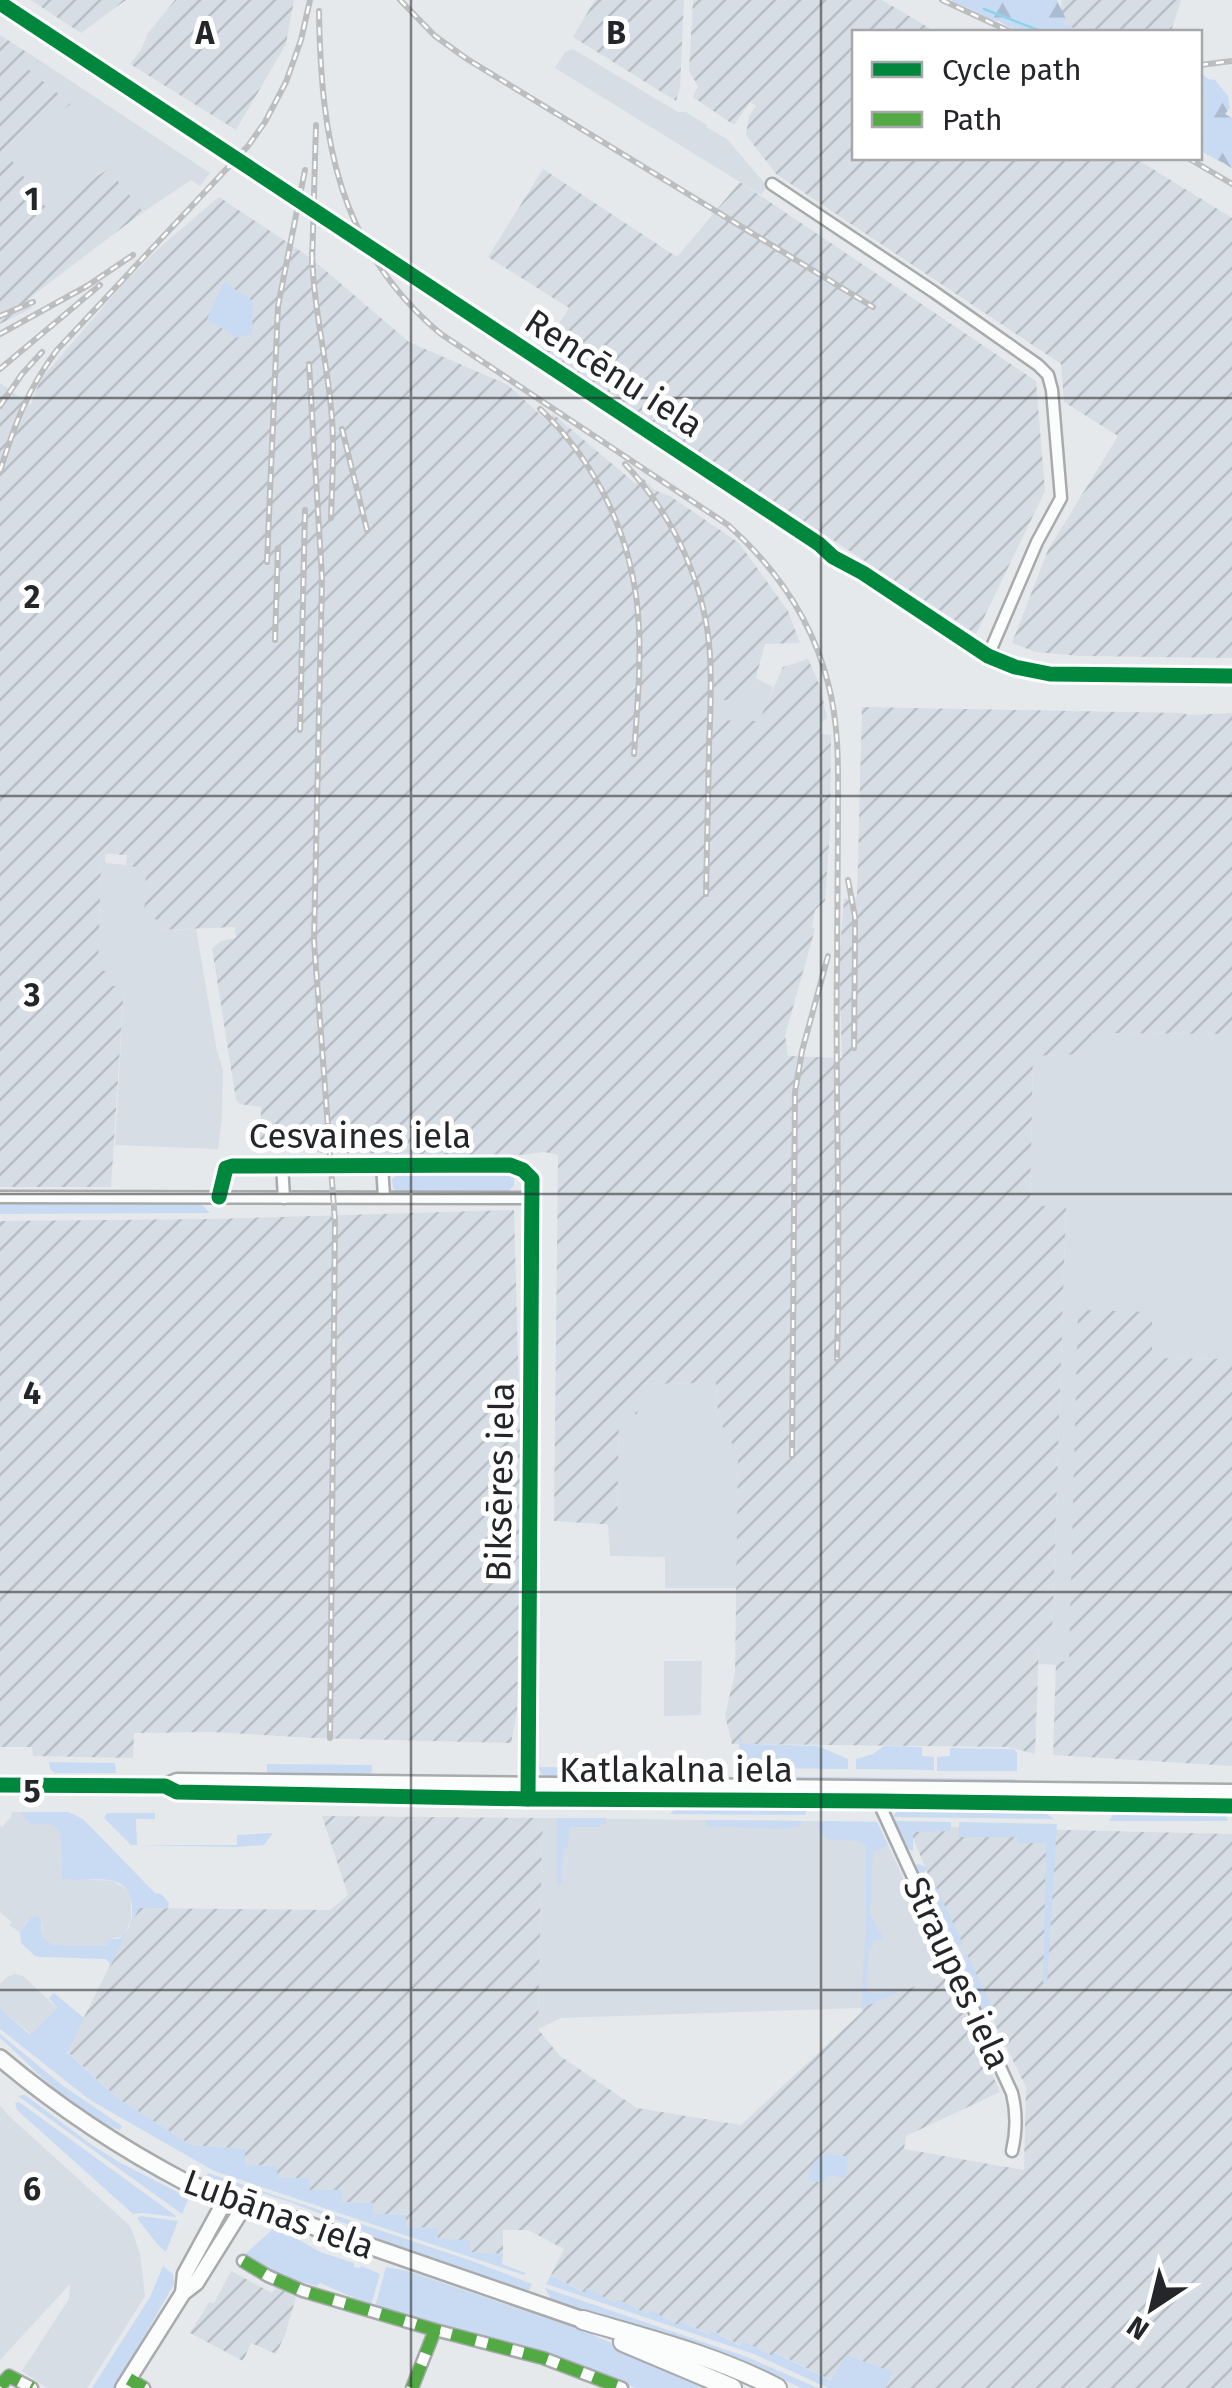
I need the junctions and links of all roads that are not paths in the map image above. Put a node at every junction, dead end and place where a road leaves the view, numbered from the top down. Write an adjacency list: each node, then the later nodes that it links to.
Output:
1 (0, 3): 3 (street, Rencēnu iela)
2 (772, 184): 3 (street)
3 (988, 656): 4 (street, Rencēnu iela)
4 (1232, 676)
5 (282, 1165): 6 (street, Cesvaines iela); 9 (street, Cesvaines iela); 10 (street, Cesvaines iela)
6 (382, 1165): 7 (street, Cesvaines iela); 11 (street, Cesvaines iela)
7 (523, 1170): 12 (street, Biksēres iela)
8 (0, 1197): 9 (street, Cesvaines iela)
9 (219, 1197): 10 (street, Cesvaines iela)
10 (284, 1198): 11 (street, Cesvaines iela)
11 (384, 1198): 12 (street, Cesvaines iela)
12 (533, 1198): 14 (street, Biksēres iela)
13 (0, 1785): 14 (street, Katlakalna iela)
14 (528, 1791): 16 (street, Katlakalna iela); 17 (street, Katlakalna iela)
15 (1232, 1792): 16 (street, Katlakalna iela)
16 (968, 1795): 17 (street, Katlakalna iela); 18 (street, Katlakalna iela)
17 (878, 1800): 20 (street, Straupes iela)
18 (1232, 1806)
19 (0, 2058): 21 (main road, Lubānas iela)
20 (1012, 2150)
21 (227, 2197): 22 (main road, Lubānas iela); 24 (street)
22 (246, 2203): 24 (street); 25 (main road, Lubānas iela)
23 (243, 2261): 26 (street, Lubānas iela)
24 (182, 2293): 27 (street)
25 (583, 2320): 33 (highway, Lubānas iela); 34 (highway, Lubānas iela)
26 (435, 2330): 31 (street); 32 (street, Lubānas iela)
27 (126, 2384): 30 (street)
28 (0, 2386): 29 (street)
29 (32, 2388)
30 (144, 2388)
31 (412, 2388)
32 (622, 2388)
33 (732, 2388)
34 (777, 2388)

